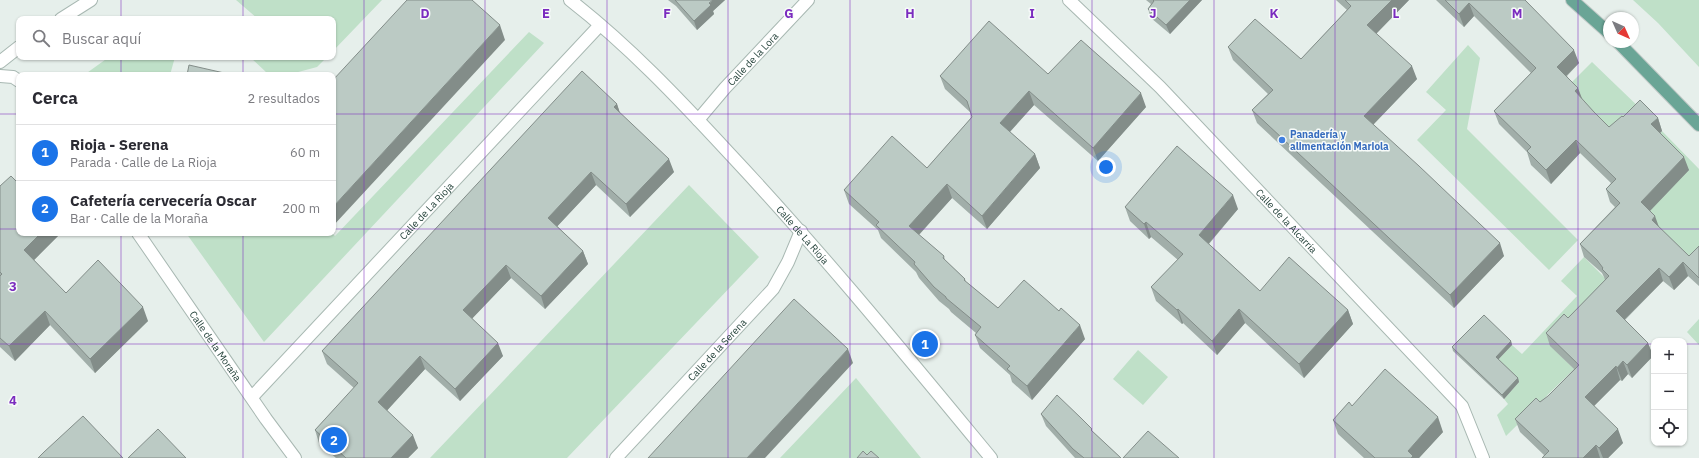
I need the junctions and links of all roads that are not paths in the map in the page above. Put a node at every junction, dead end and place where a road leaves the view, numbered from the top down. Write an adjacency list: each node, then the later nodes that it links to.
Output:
1 (92, 0): 6 (street)
2 (570, 0): 7 (street, Calle de La Rioja)
3 (808, 0): 14 (street, Calle de la Lora)
4 (1069, 0): 22 (street, Calle de la Alcarria)
5 (1572, 0): 8 (main road)
6 (66, 16)
7 (600, 25): 14 (street, Calle de La Rioja); 18 (street, Calle de La Rioja)
8 (1603, 28)
9 (1624, 48): 15 (main road)
10 (16, 49): 11 (street)
11 (0, 62)
12 (0, 76): 13 (street)
13 (16, 79)
14 (698, 120): 16 (street, Calle de La Rioja)
15 (1699, 125)
16 (801, 231): 20 (street, Calle de la Serena); 21 (street, Calle de La Rioja)
17 (140, 236): 18 (street, Calle de la Moraña)
18 (252, 397): 19 (street, Calle de la Moraña)
19 (295, 458)
20 (616, 458)
21 (991, 458)
22 (1483, 458)

